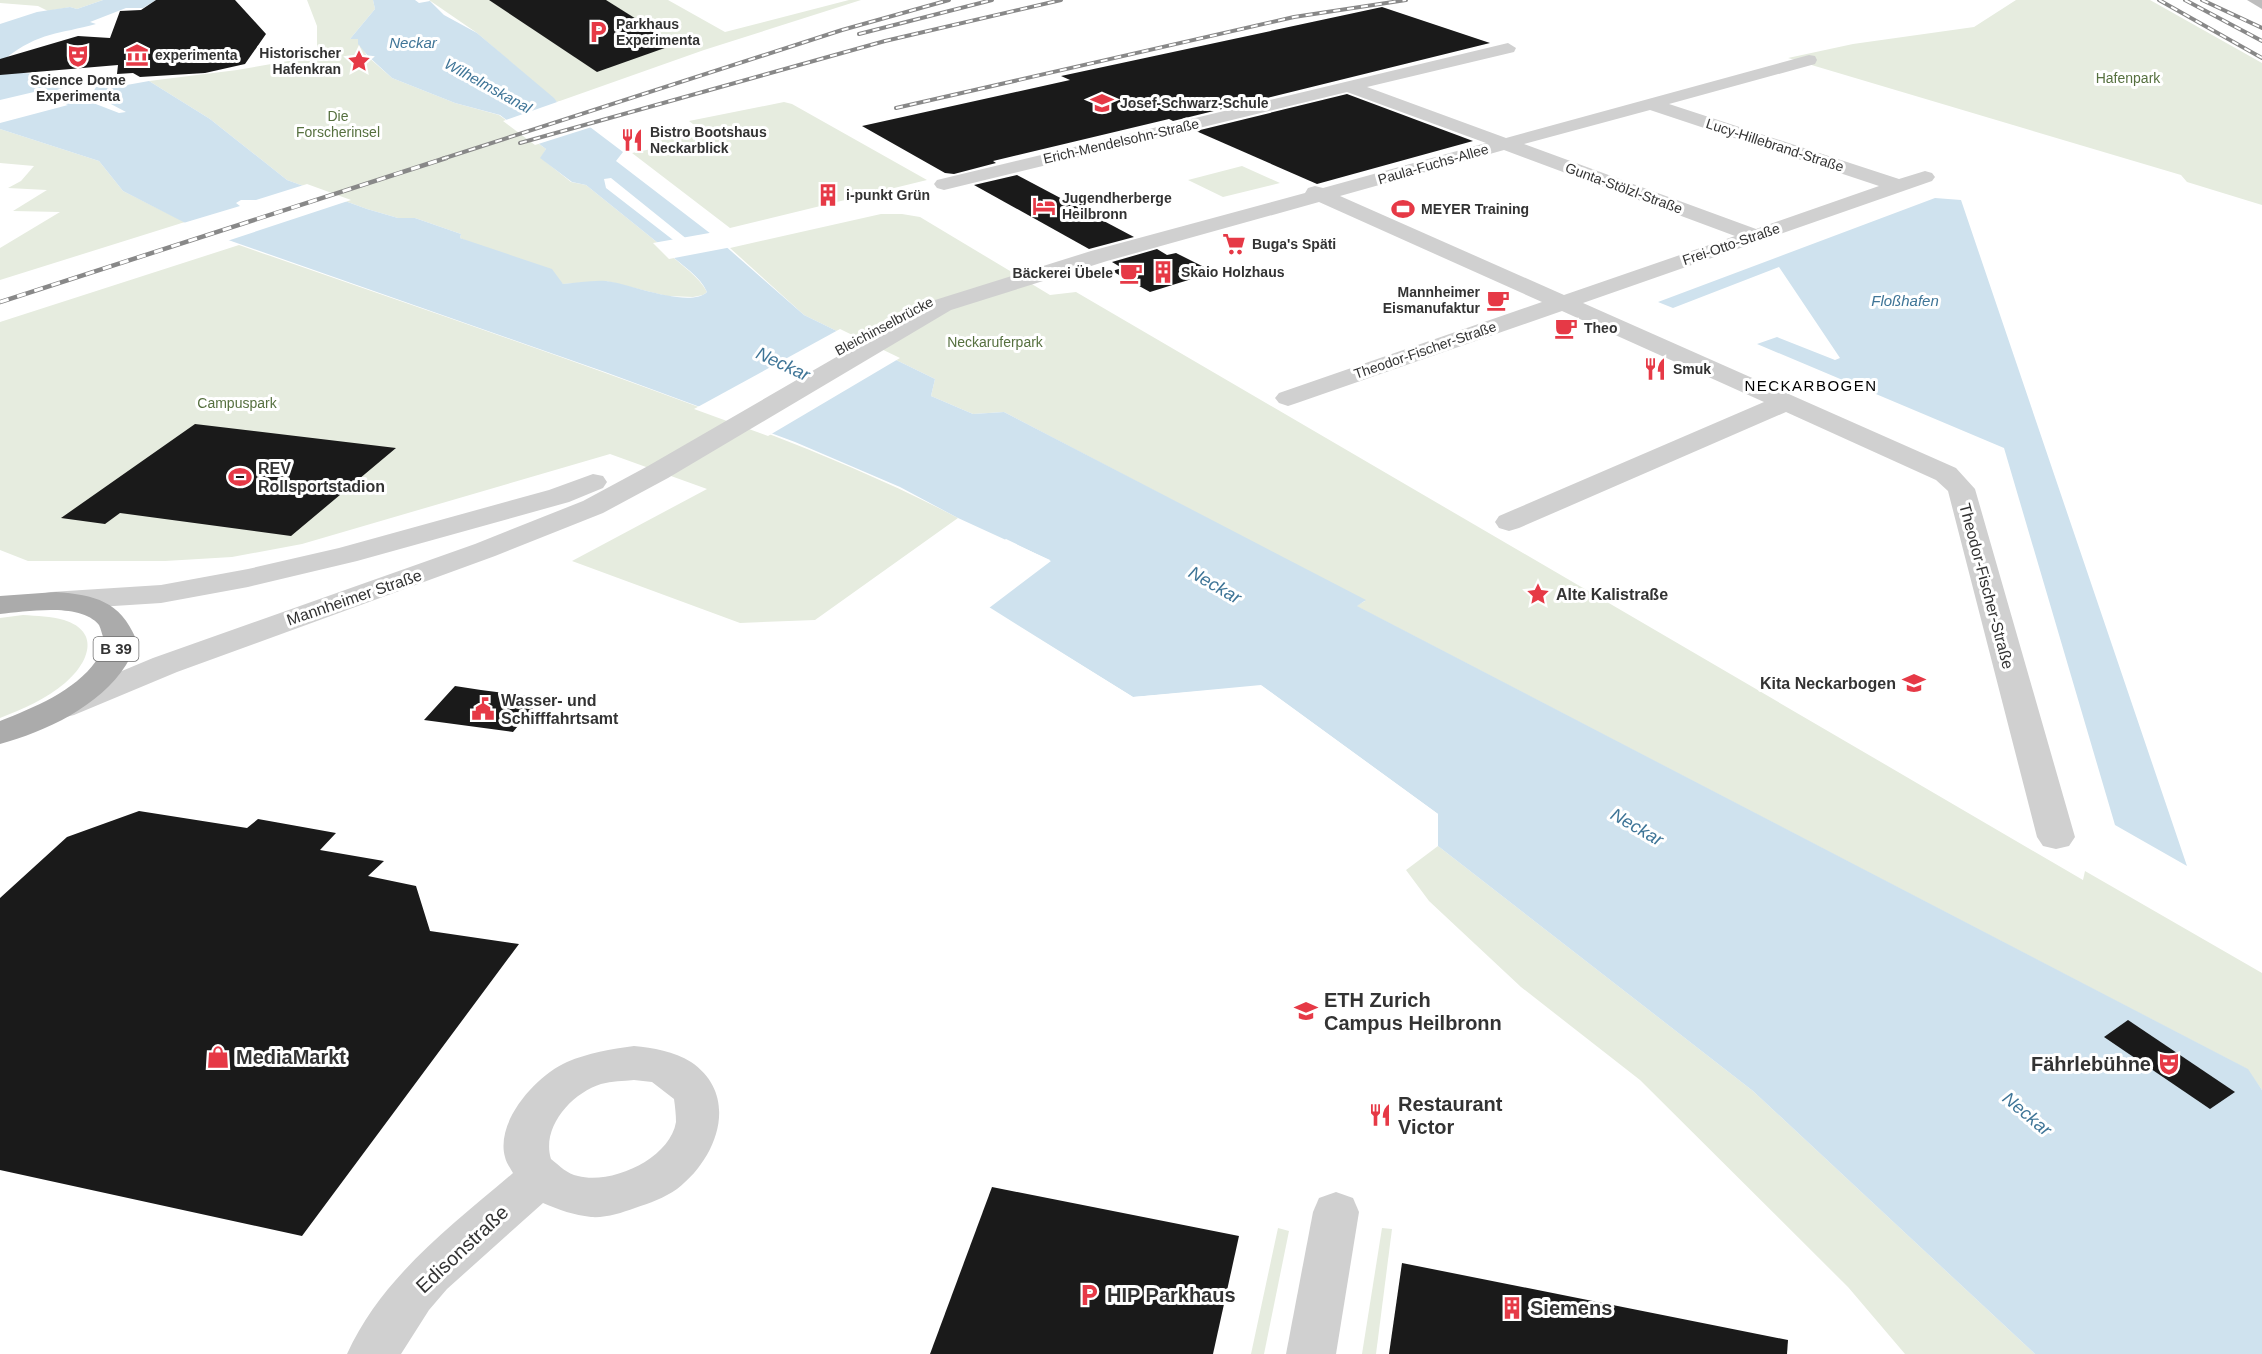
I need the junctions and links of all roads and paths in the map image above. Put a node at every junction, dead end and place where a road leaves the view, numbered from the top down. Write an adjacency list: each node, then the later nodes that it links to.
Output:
1 (2254, 0): 2 (main road)
2 (2262, 4)
3 (1508, 48): 5 (street, Erich-Mendelsohn-Straße)
4 (1803, 58): 6 (street, Paula-Fuchs-Allee)
5 (1350, 87): 7 (street, Gunta-Stölzl-Straße); 9 (street, Erich-Mendelsohn-Straße)
6 (1643, 101): 7 (street, Paula-Fuchs-Allee); 10 (street, Lucy-Hillebrand-Straße)
7 (1499, 142): 11 (street, Paula-Fuchs-Allee); 12 (street, Gunta-Stölzl-Straße)
8 (1925, 177): 10 (street, Frei-Otto-Straße)
9 (944, 184)
10 (1899, 186): 12 (street, Frei-Otto-Straße)
11 (1317, 193): 13 (street, Paula-Fuchs-Allee); 14 (street, Theodor-Fischer-Straße)
12 (1756, 236): 14 (street, Frei-Otto-Straße)
13 (1052, 265): 17 (street, Bleichinselbrücke)
14 (1563, 303): 15 (street, Theodor-Fischer-Straße); 16 (street, Theodor-Fischer-Straße)
15 (1288, 398)
16 (1787, 402): 18 (street); 25 (street, Theodor-Fischer-Straße)
17 (647, 468): 20 (street); 22 (street, Mannheimer Straße)
18 (1509, 522)
19 (0, 597): 20 (main road, B 39)
20 (49, 601): 21 (main road); 22 (main road, B 39)
21 (0, 605)
22 (46, 714): 23 (main road); 24 (main road, B 39)
23 (0, 733)
24 (0, 744)
25 (2056, 837)
26 (538, 1179): 28 (street, Edisonstraße)
27 (1336, 1212): 29 (street)
28 (372, 1354)
29 (1311, 1354)

